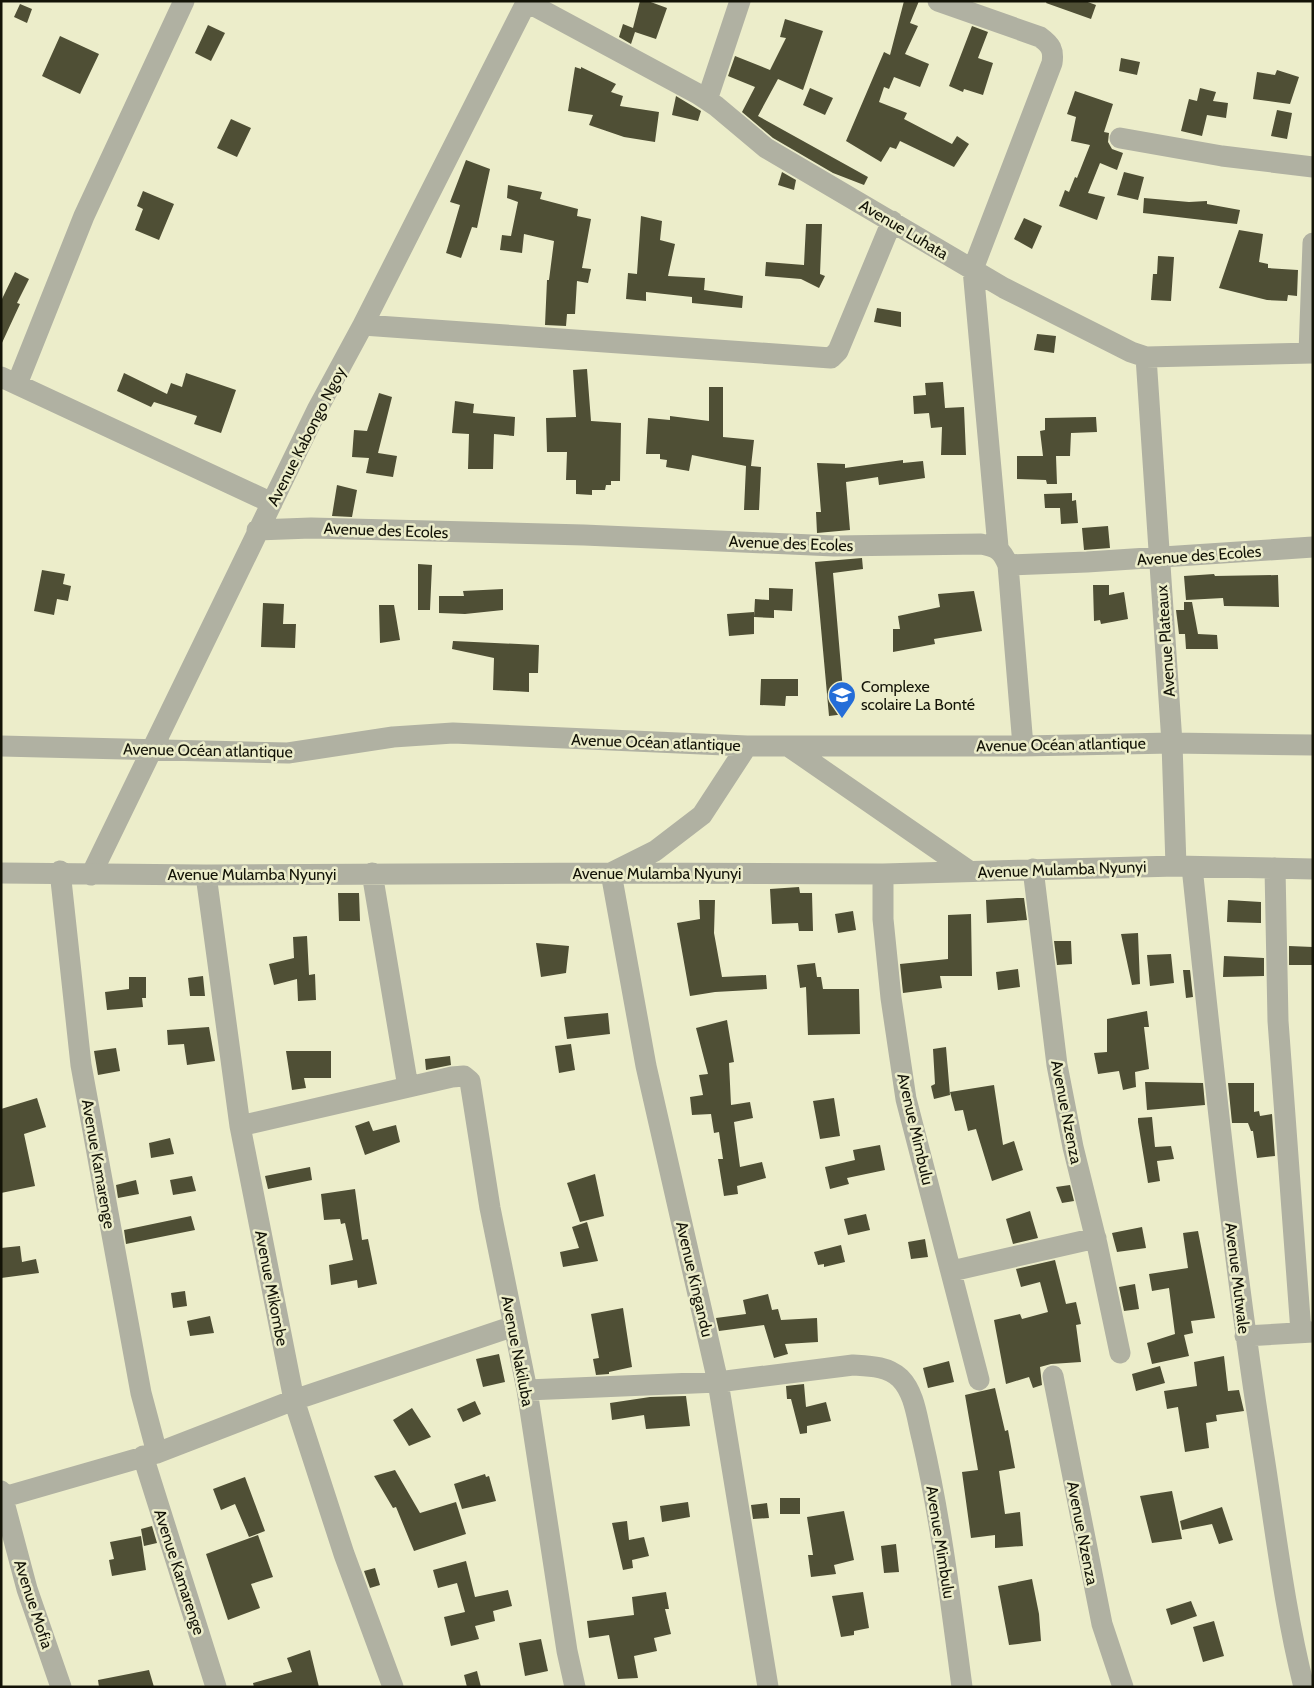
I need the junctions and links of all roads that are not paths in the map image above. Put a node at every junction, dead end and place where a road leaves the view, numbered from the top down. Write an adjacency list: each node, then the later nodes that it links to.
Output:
1 (184, 1): 14 (street)
2 (740, 1): 5 (street)
3 (938, 1): 10 (street)
4 (527, 2): 5 (street, Avenue Luhata); 11 (street, Avenue Kabongo Ngoy)
5 (707, 100): 8 (street, Avenue Luhata)
6 (1120, 138): 7 (street)
7 (1313, 167)
8 (892, 221): 10 (street, Avenue Luhata); 11 (street)
9 (1313, 243): 12 (street)
10 (973, 270): 13 (street, Avenue Luhata); 18 (street)
11 (363, 326): 15 (street, Avenue Kabongo Ngoy)
12 (1311, 353): 13 (street, Avenue Luhata)
13 (1146, 357): 19 (street, Avenue Plateaux)
14 (9, 381): 15 (street)
15 (272, 502): 16 (street, Avenue Kabongo Ngoy)
16 (257, 530): 18 (street, Avenue des Ecoles); 26 (street, Avenue Kabongo Ngoy)
17 (1313, 547): 19 (street, Avenue des Ecoles)
18 (1003, 556): 19 (street, Avenue des Ecoles); 25 (street)
19 (1159, 558): 20 (street, Avenue Plateaux)
20 (1172, 743): 21 (street, Avenue Océan atlantique); 25 (street, Avenue Océan atlantique); 27 (street, Avenue Plateaux)
21 (1313, 745)
22 (1, 746): 26 (street, Avenue Océan atlantique)
23 (747, 746): 24 (street, Avenue Océan atlantique); 26 (street, Avenue Océan atlantique); 35 (street)
24 (788, 746): 25 (street, Avenue Océan atlantique); 31 (street)
25 (1023, 746)
26 (152, 750): 37 (street, Avenue Kabongo Ngoy)
27 (1184, 866): 28 (street, Avenue Mulamba Nyunyi); 29 (street, Avenue Mulamba Nyunyi); 45 (street, Avenue Mutwale)
28 (1275, 868): 30 (street, Avenue Mulamba Nyunyi); 44 (street)
29 (1033, 869): 31 (street, Avenue Mulamba Nyunyi); 41 (street, Avenue Nzenza)
30 (1313, 869)
31 (969, 871): 36 (street, Avenue Mulamba Nyunyi)
32 (1, 872): 33 (street, Avenue Mulamba Nyunyi)
33 (60, 872): 37 (street, Avenue Mulamba Nyunyi); 52 (street, Avenue Kamarenge)
34 (372, 873): 35 (street, Avenue Mulamba Nyunyi); 38 (street, Avenue Mulamba Nyunyi); 39 (street)
35 (610, 873): 36 (street, Avenue Mulamba Nyunyi); 49 (street, Avenue Kingandu)
36 (883, 874): 42 (street, Avenue Mimbulu)
37 (91, 875): 38 (street, Avenue Mulamba Nyunyi)
38 (206, 875): 40 (street, Avenue Mikombe)
39 (408, 1087): 40 (street); 43 (street, Avenue Nakiluba)
40 (240, 1126): 51 (street, Avenue Mikombe)
41 (1096, 1238): 42 (street); 46 (street, Avenue Nzenza)
42 (952, 1271): 48 (street, Avenue Mimbulu)
43 (514, 1326): 50 (street, Avenue Nakiluba); 51 (street)
44 (1307, 1332): 45 (street)
45 (1245, 1336): 61 (street, Avenue Mutwale)
46 (1120, 1353)
47 (1053, 1376): 60 (street, Avenue Nzenza)
48 (979, 1380)
49 (718, 1382): 50 (street, Avenue Mimbulu); 58 (street, Avenue Kingandu); 59 (street, Avenue Mimbulu)
50 (527, 1390): 57 (street, Avenue Nakiluba)
51 (294, 1400): 52 (street); 56 (street, Avenue Mikombe)
52 (150, 1454): 53 (street); 55 (street, Avenue Kamarenge)
53 (2, 1496): 54 (street, Avenue Mofia)
54 (61, 1687)
55 (216, 1687)
56 (393, 1687)
57 (575, 1687)
58 (768, 1687)
59 (962, 1687)
60 (1123, 1687)
61 (1304, 1687)

